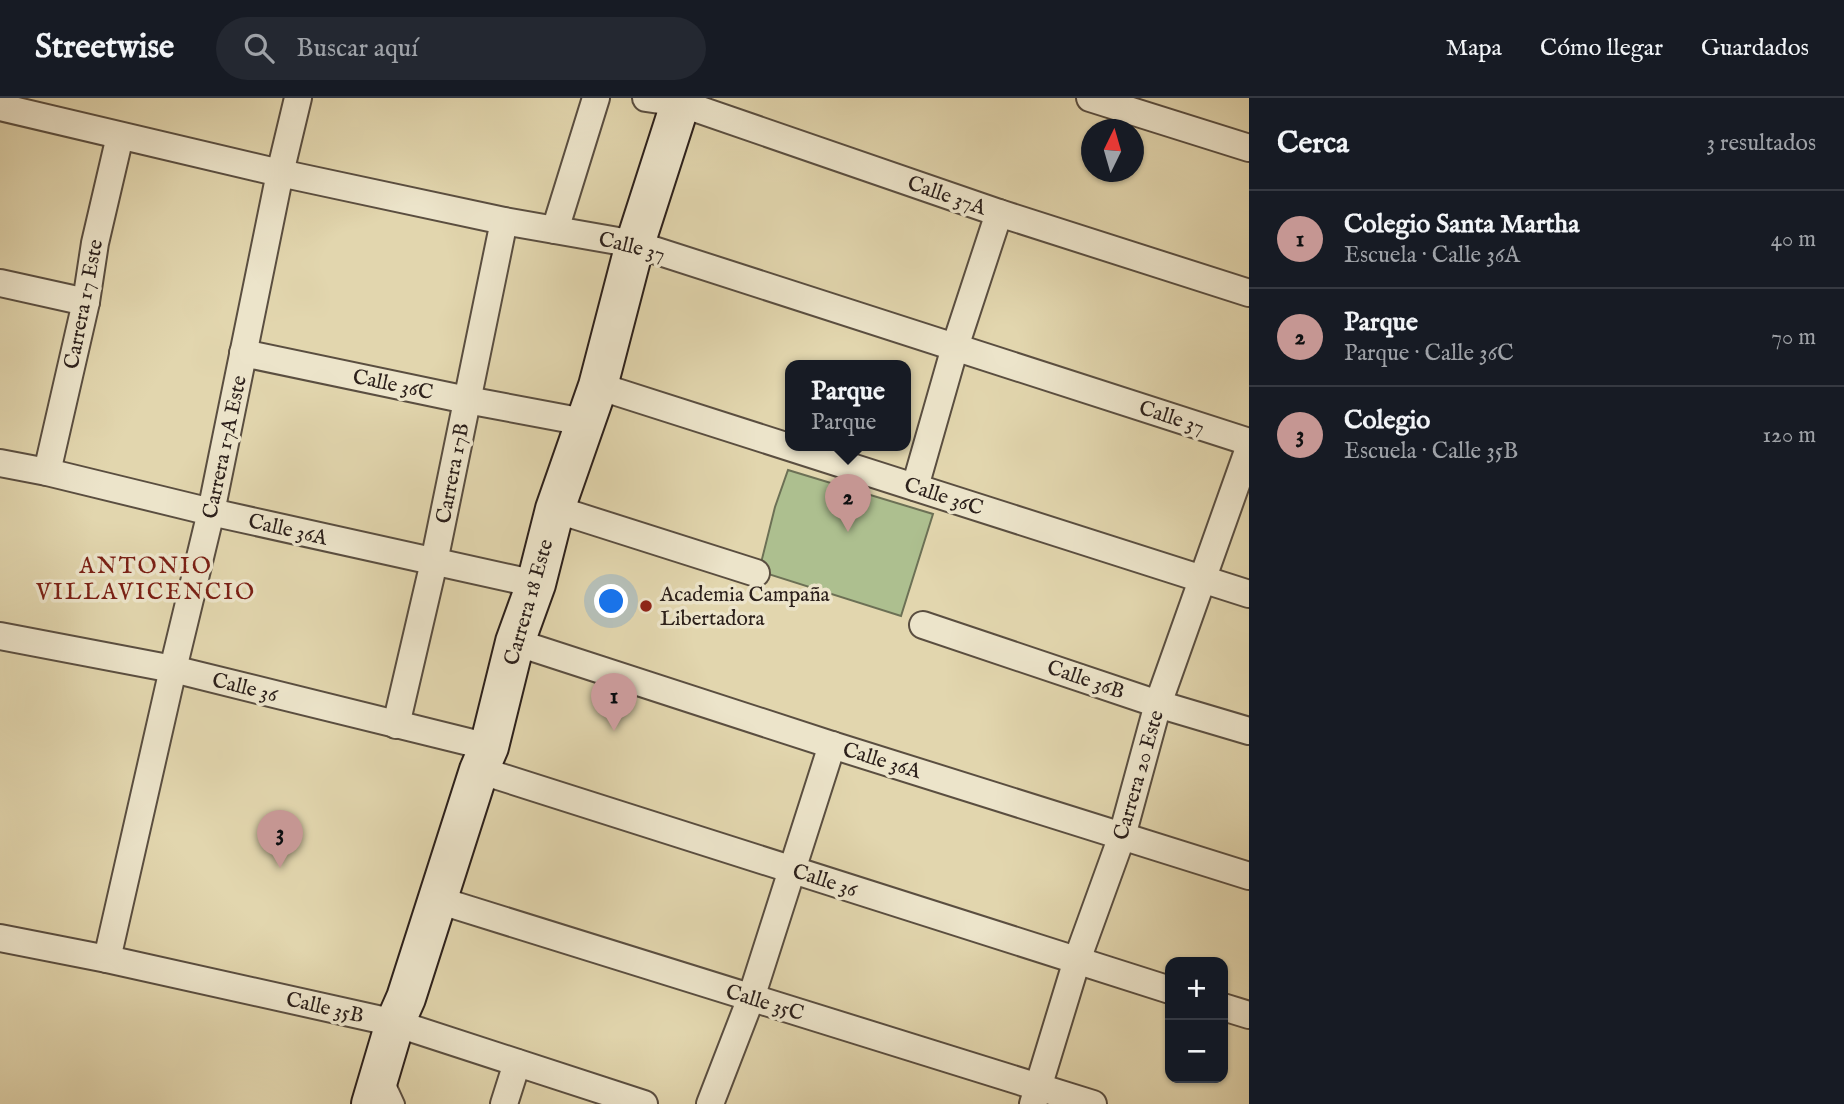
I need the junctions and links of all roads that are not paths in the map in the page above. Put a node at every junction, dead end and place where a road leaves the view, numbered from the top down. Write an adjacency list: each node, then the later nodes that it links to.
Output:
1 (298, 98): 8 (street, Carrera 17A Este)
2 (596, 98): 11 (street)
3 (1090, 98): 7 (street)
4 (669, 100): 9 (street, Calle 37A); 12 (street, Carrera 18 Este)
5 (0, 107): 6 (street, Calle 37)
6 (120, 136): 8 (street, Calle 37); 15 (street, Carrera 17 Este)
7 (1249, 148)
8 (280, 173): 10 (street, Calle 37); 17 (street, Carrera 17A Este)
9 (999, 213): 14 (street, Calle 37A); 16 (street)
10 (505, 221): 11 (street, Calle 37); 19 (street, Carrera 17B)
11 (555, 230): 12 (street, Calle 37)
12 (635, 244): 16 (street, Calle 37); 18 (street, Carrera 18 Este)
13 (0, 284): 15 (street)
14 (1249, 293)
15 (86, 302): 26 (street, Carrera 17 Este)
16 (955, 346): 21 (street, Calle 37); 27 (street)
17 (243, 353): 19 (street, Calle 36C); 29 (street, Carrera 17A Este)
18 (598, 386): 20 (street, Carrera 18 Este); 22 (street, Calle 36C)
19 (467, 400): 20 (street, Calle 36C); 30 (street, Carrera 17B)
20 (584, 422): 28 (street, Carrera 18 Este)
21 (1249, 442)
22 (785, 446)
23 (1249, 448): 32 (street, Carrera 20 Este)
24 (802, 451): 27 (street, Calle 36C)
25 (0, 463): 26 (street, Calle 36A)
26 (47, 472): 29 (street, Calle 36A)
27 (915, 487): 32 (street, Calle 36C)
28 (555, 509): 31 (street); 33 (street, Carrera 18 Este)
29 (211, 512): 30 (street, Calle 36A); 38 (street, Carrera 17A Este)
30 (434, 562): 33 (street, Calle 36A); 40 (street, Carrera 17B)
31 (756, 573)
32 (1201, 579): 34 (street, Calle 36C); 39 (street, Carrera 20 Este)
33 (536, 584): 36 (street, Carrera 18 Este)
34 (1249, 594)
35 (923, 625): 39 (street, Calle 36B)
36 (515, 642): 42 (street, Calle 36A); 43 (street, Carrera 18 Este)
37 (2, 643): 38 (street, Calle 36)
38 (173, 669): 40 (street, Calle 36); 49 (street, Carrera 17A Este)
39 (1158, 704): 41 (street, Calle 36B); 44 (street, Carrera 20 Este)
40 (396, 725): 43 (street, Calle 36)
41 (1249, 732)
42 (832, 745): 44 (street, Calle 36A); 45 (street)
43 (484, 758): 45 (street, Calle 36); 47 (street, Carrera 18 Este)
44 (1122, 836): 46 (street, Calle 36A); 50 (street, Carrera 20 Este)
45 (791, 869): 50 (street, Calle 36); 52 (street)
46 (1249, 876)
47 (438, 900): 52 (street, Calle 35C); 55 (street, Carrera 18 Este)
48 (0, 938): 49 (street, Calle 35B)
49 (107, 959): 55 (street, Calle 35B)
50 (1076, 960): 51 (street, Calle 36); 58 (street, Carrera 20 Este)
51 (1165, 988)
52 (751, 998): 58 (street, Calle 35C); 61 (street)
53 (1228, 1009): 54 (street)
54 (1249, 1016)
55 (396, 1023): 56 (street, Calle 35B); 57 (street, Carrera 18 Este)
56 (517, 1062): 59 (street); 60 (street, Calle 35B)
57 (383, 1094)
58 (1036, 1096): 62 (street, Calle 35C)
59 (504, 1104)
60 (643, 1104)
61 (710, 1104)
62 (1093, 1104)

